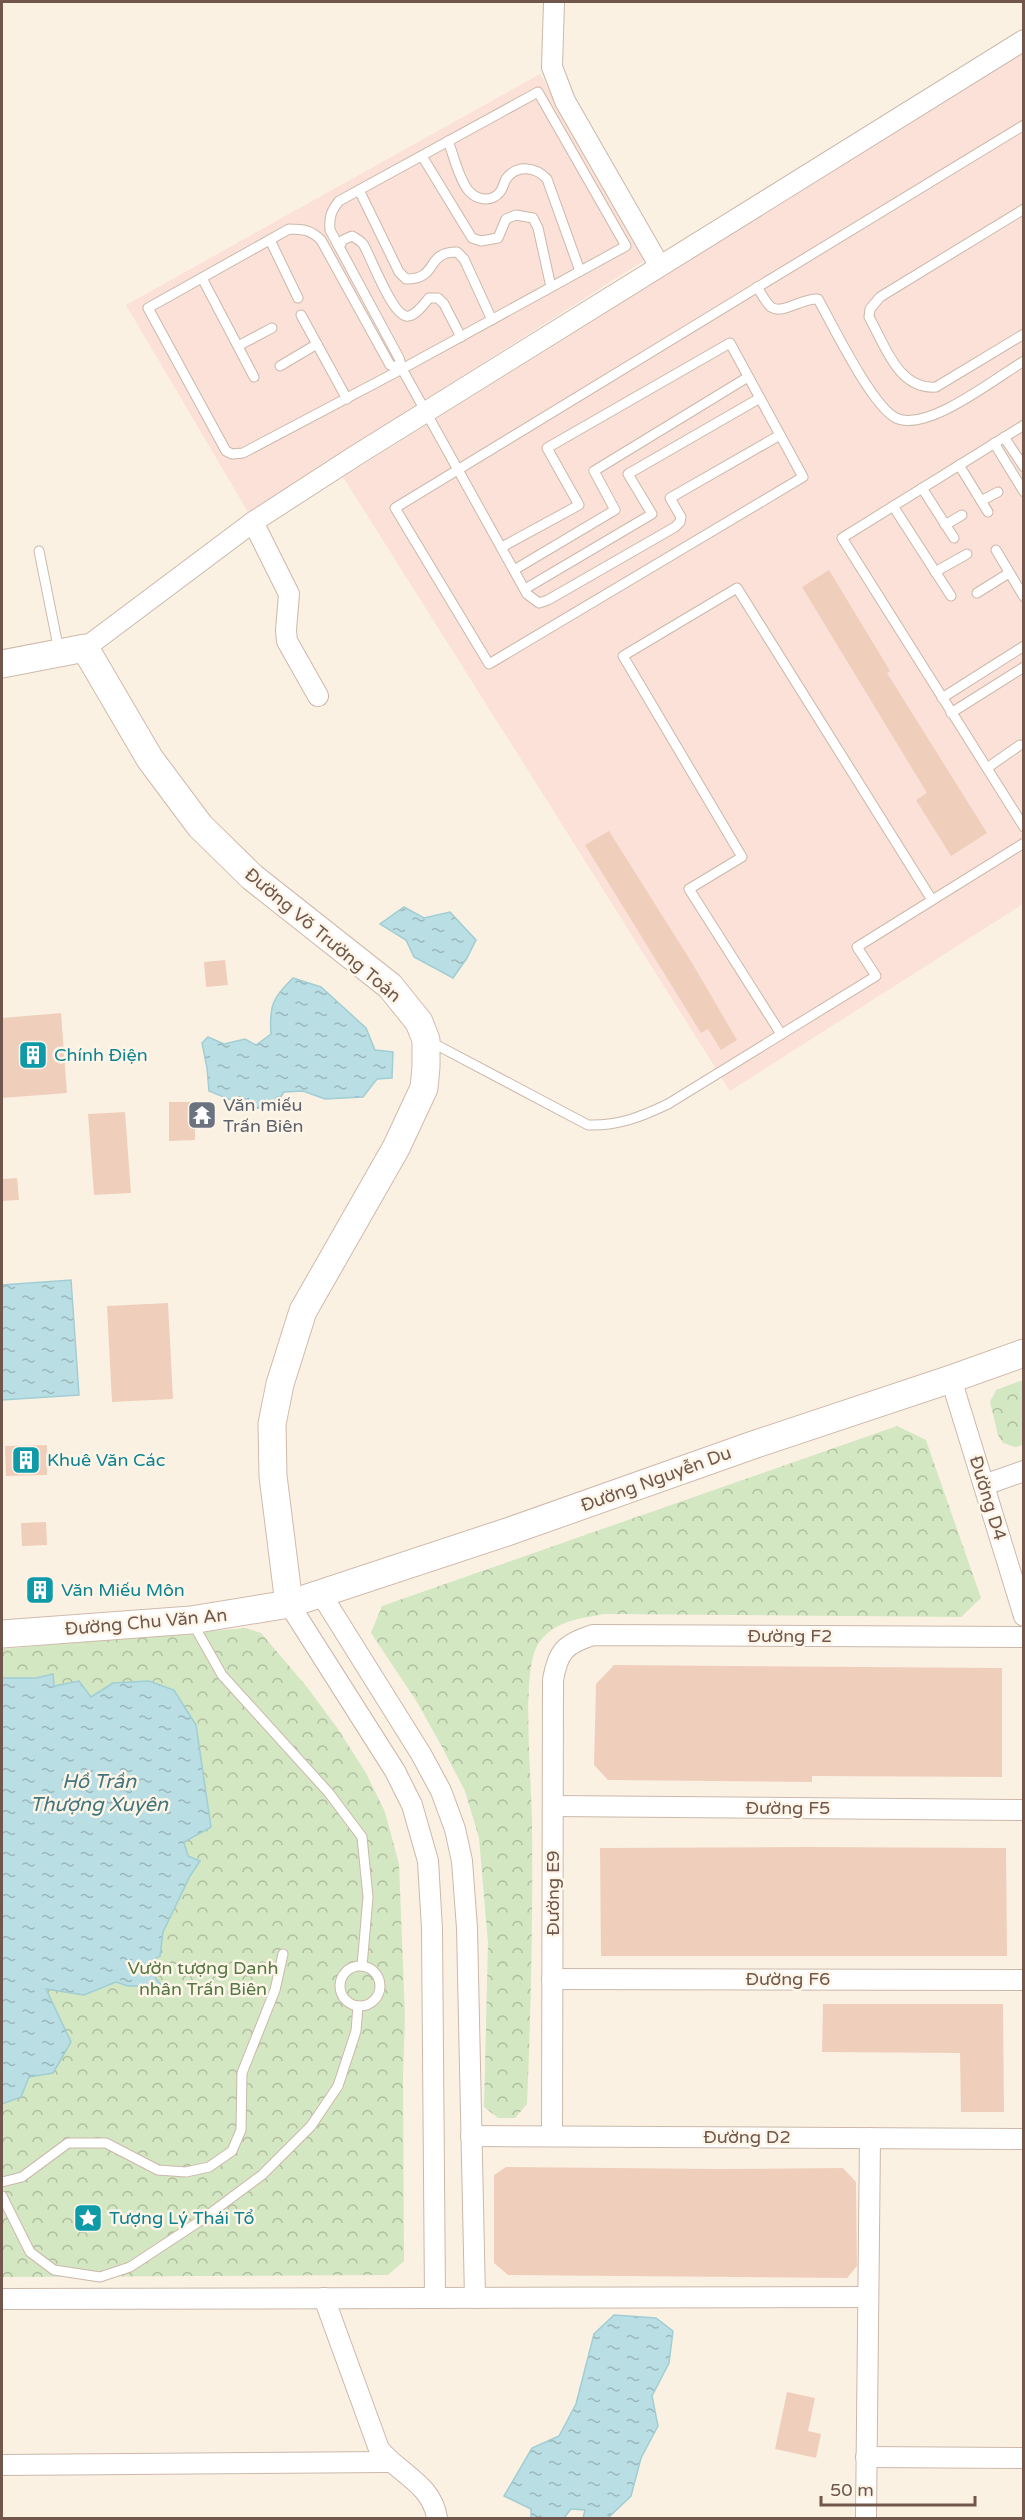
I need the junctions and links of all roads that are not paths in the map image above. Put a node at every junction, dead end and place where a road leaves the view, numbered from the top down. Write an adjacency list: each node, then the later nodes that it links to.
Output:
1 (554, 2): 10 (street)
2 (1023, 40): 10 (street)
3 (1023, 126): 14 (lane)
4 (448, 141): 5 (lane); 11 (lane); 11 (lane)
5 (422, 156): 6 (lane); 13 (lane)
6 (359, 190): 9 (lane); 17 (lane)
7 (1023, 209): 19 (lane)
8 (270, 240): 12 (lane); 15 (lane); 25 (lane)
9 (339, 247): 20 (lane); 25 (lane)
10 (660, 265): 30 (street)
11 (580, 271): 13 (lane)
12 (201, 278): 22 (lane); 29 (lane)
13 (551, 287): 17 (lane)
14 (757, 288): 23 (lane); 37 (lane)
15 (298, 298)
16 (302, 315): 21 (lane)
17 (492, 320): 20 (lane)
18 (272, 328): 22 (lane)
19 (1023, 334)
20 (461, 337): 25 (lane)
21 (317, 344): 24 (lane); 29 (lane)
22 (238, 346): 26 (lane)
23 (1023, 361)
24 (280, 366)
25 (402, 369): 29 (lane); 30 (lane)
26 (254, 377)
27 (748, 377): 28 (lane); 48 (lane); 52 (lane)
28 (760, 398): 32 (lane); 55 (lane)
29 (347, 399)
30 (427, 411): 37 (lane); 45 (street)
31 (1023, 425): 33 (lane)
32 (780, 435): 37 (lane); 55 (lane)
33 (1004, 437): 34 (lane); 36 (lane)
34 (994, 443): 35 (lane); 40 (lane)
35 (959, 465): 38 (lane); 41 (lane)
36 (1023, 468)
37 (459, 469): 48 (lane)
38 (922, 488): 42 (lane); 46 (lane)
39 (998, 492): 41 (lane)
40 (1023, 492)
41 (981, 501): 43 (lane)
42 (893, 506): 53 (lane); 64 (lane)
43 (988, 512)
44 (962, 515): 46 (lane)
45 (253, 522): 60 (street); 63 (street)
46 (945, 525): 47 (lane)
47 (954, 538)
48 (502, 547): 52 (lane)
49 (996, 550): 54 (lane)
50 (39, 551): 60 (lane)
51 (967, 554): 53 (lane)
52 (514, 570): 55 (lane)
53 (935, 572): 57 (lane)
54 (1009, 573): 56 (lane); 58 (lane)
55 (525, 589)
56 (977, 593)
57 (951, 596)
58 (1023, 597)
59 (1023, 646): 64 (lane)
60 (72, 651): 61 (main road); 72 (main road, Đường Võ Trường Toản)
61 (2, 664)
62 (1023, 667): 65 (lane)
63 (318, 696)
64 (942, 698): 65 (lane)
65 (951, 713): 67 (lane)
66 (1020, 746): 67 (lane)
67 (987, 768): 68 (lane)
68 (1023, 827)
69 (1023, 843): 70 (lane)
70 (932, 900): 71 (lane); 71 (lane)
71 (781, 1035): 72 (lane)
72 (426, 1040): 78 (main road, Đường Võ Trường Toản)
73 (1023, 1353): 74 (main road, Đường Nguyễn Du)
74 (951, 1379): 76 (street, Đường D4); 77 (main road, Đường Nguyễn Du)
75 (1023, 1471): 76 (street)
76 (984, 1485): 79 (street, Đường D4)
77 (321, 1594): 78 (main road, Đường Nguyễn Du); 91 (street)
78 (289, 1604): 80 (main road, Đường Chu Văn An); 99 (street)
79 (1023, 1616)
80 (191, 1620): 81 (main road, Đường Chu Văn An); 87 (lane)
81 (2, 1634)
82 (1023, 1637): 83 (street, Đường F2)
83 (563, 1652): 84 (street, Đường E9)
84 (553, 1806): 85 (street, Đường F5); 88 (street, Đường E9)
85 (1023, 1810)
86 (283, 1954): 95 (lane)
87 (362, 1966): 90 (lane); 90 (lane)
88 (552, 1979): 89 (street, Đường F6); 92 (street, Đường E9)
89 (1023, 1980)
90 (358, 2006): 96 (lane)
91 (471, 2136): 92 (street, Đường D2); 100 (street)
92 (552, 2136): 93 (street, Đường D2)
93 (870, 2138): 94 (street, Đường D2); 97 (street)
94 (1023, 2139)
95 (2, 2182)
96 (2, 2196)
97 (868, 2297): 100 (street); 102 (street)
98 (324, 2298): 99 (street); 101 (street); 104 (street)
99 (435, 2298): 100 (street)
100 (475, 2298)
101 (2, 2299)
102 (866, 2457): 103 (street); 107 (street)
103 (1023, 2457)
104 (389, 2462): 105 (street); 106 (street)
105 (2, 2465)
106 (437, 2518)
107 (866, 2518)

